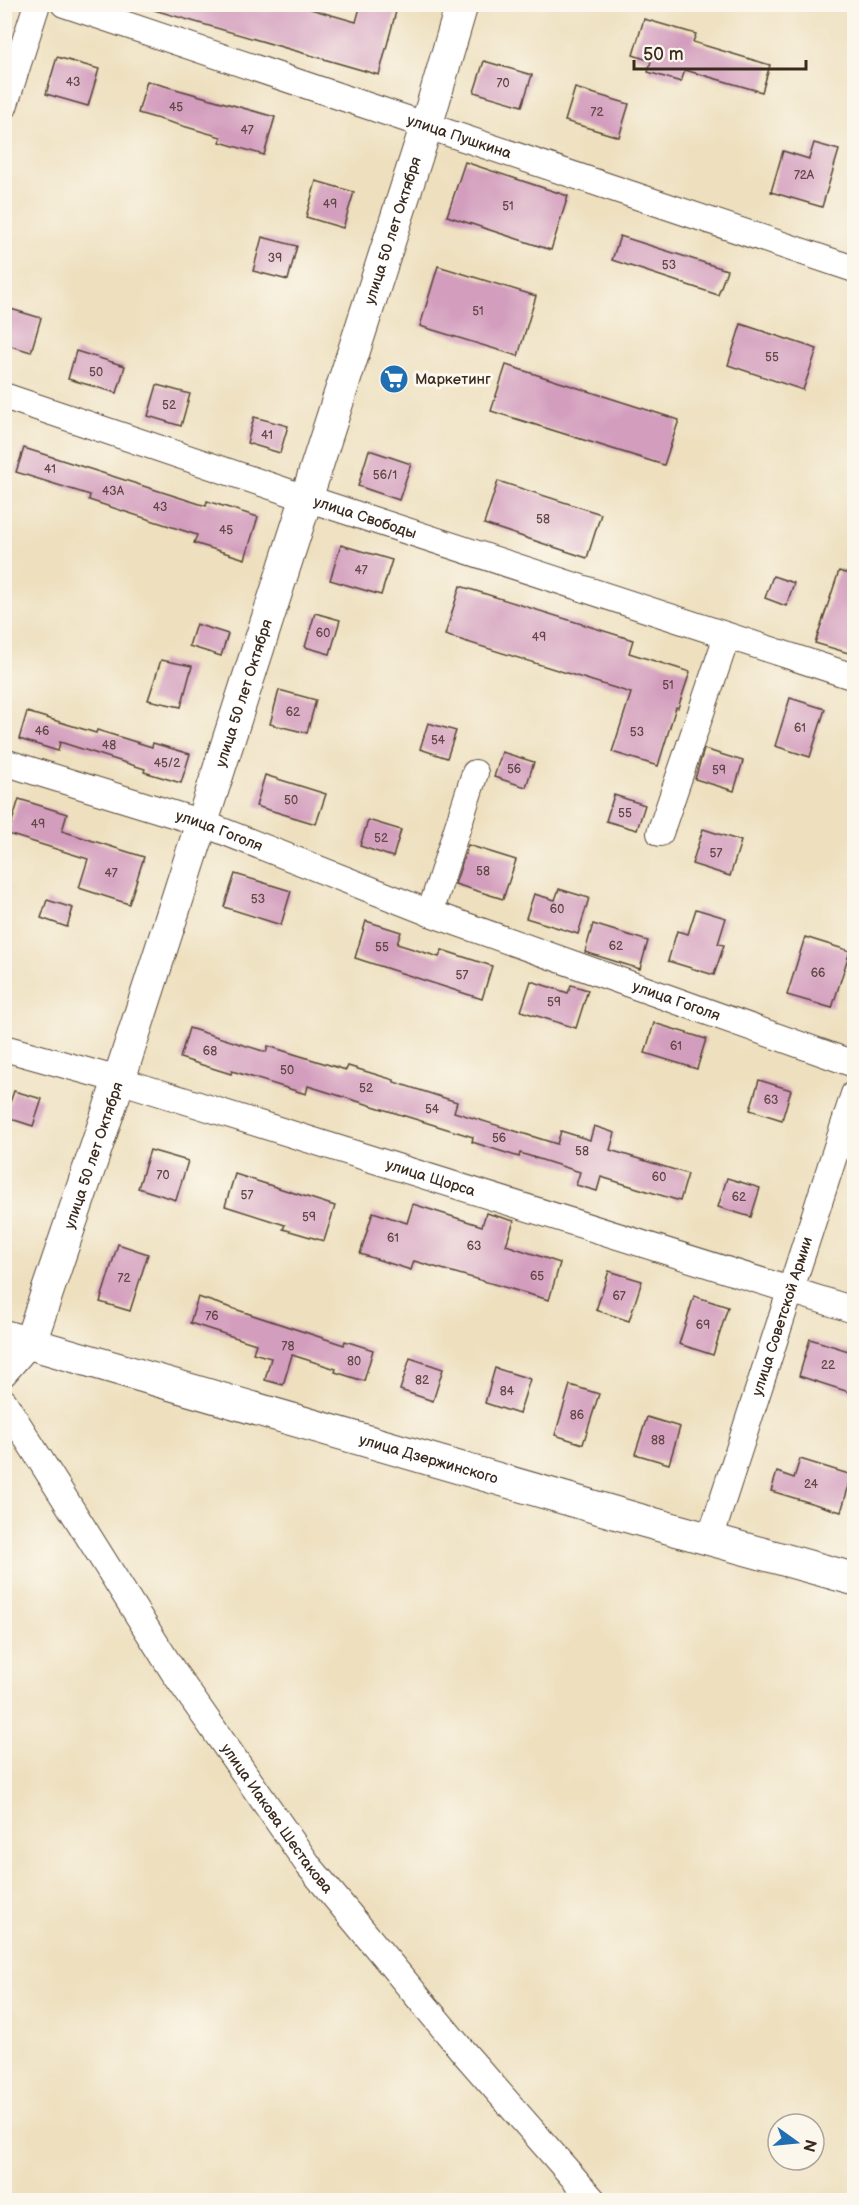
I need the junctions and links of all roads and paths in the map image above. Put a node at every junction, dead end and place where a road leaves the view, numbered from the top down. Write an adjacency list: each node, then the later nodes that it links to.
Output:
1 (37, 4): 4 (street)
2 (64, 4): 5 (street, улица Пушкина)
3 (462, 4): 5 (street, улица 50 лет Октября)
4 (4, 107)
5 (426, 127): 6 (street, улица Пушкина); 8 (street, улица 50 лет Октября)
6 (855, 269)
7 (4, 396): 8 (street, улица Свободы)
8 (306, 498): 9 (street, улица Свободы); 13 (street, улица 50 лет Октября)
9 (727, 636): 10 (street, улица Свободы); 14 (street)
10 (855, 678)
11 (4, 762): 13 (street, улица Гоголя)
12 (475, 773): 15 (street)
13 (202, 823): 15 (street, улица Гоголя); 18 (street, улица 50 лет Октября)
14 (660, 833)
15 (430, 913): 17 (street, улица Гоголя)
16 (4, 1048): 18 (street, улица Щорса)
17 (855, 1064)
18 (119, 1080): 20 (street, улица Щорса); 22 (street, улица 50 лет Октября)
19 (855, 1094): 20 (street, улица Советской Армии)
20 (791, 1291): 21 (street, улица Щорса); 25 (street, улица Советской Армии)
21 (855, 1310)
22 (17, 1340): 23 (street, улица 50 лет Октября); 25 (street, улица Дзержинского)
23 (4, 1373)
24 (4, 1402): 27 (street, улица Иакова Шестакова)
25 (710, 1539): 26 (street, улица Дзержинского)
26 (855, 1579)
27 (593, 2200)

